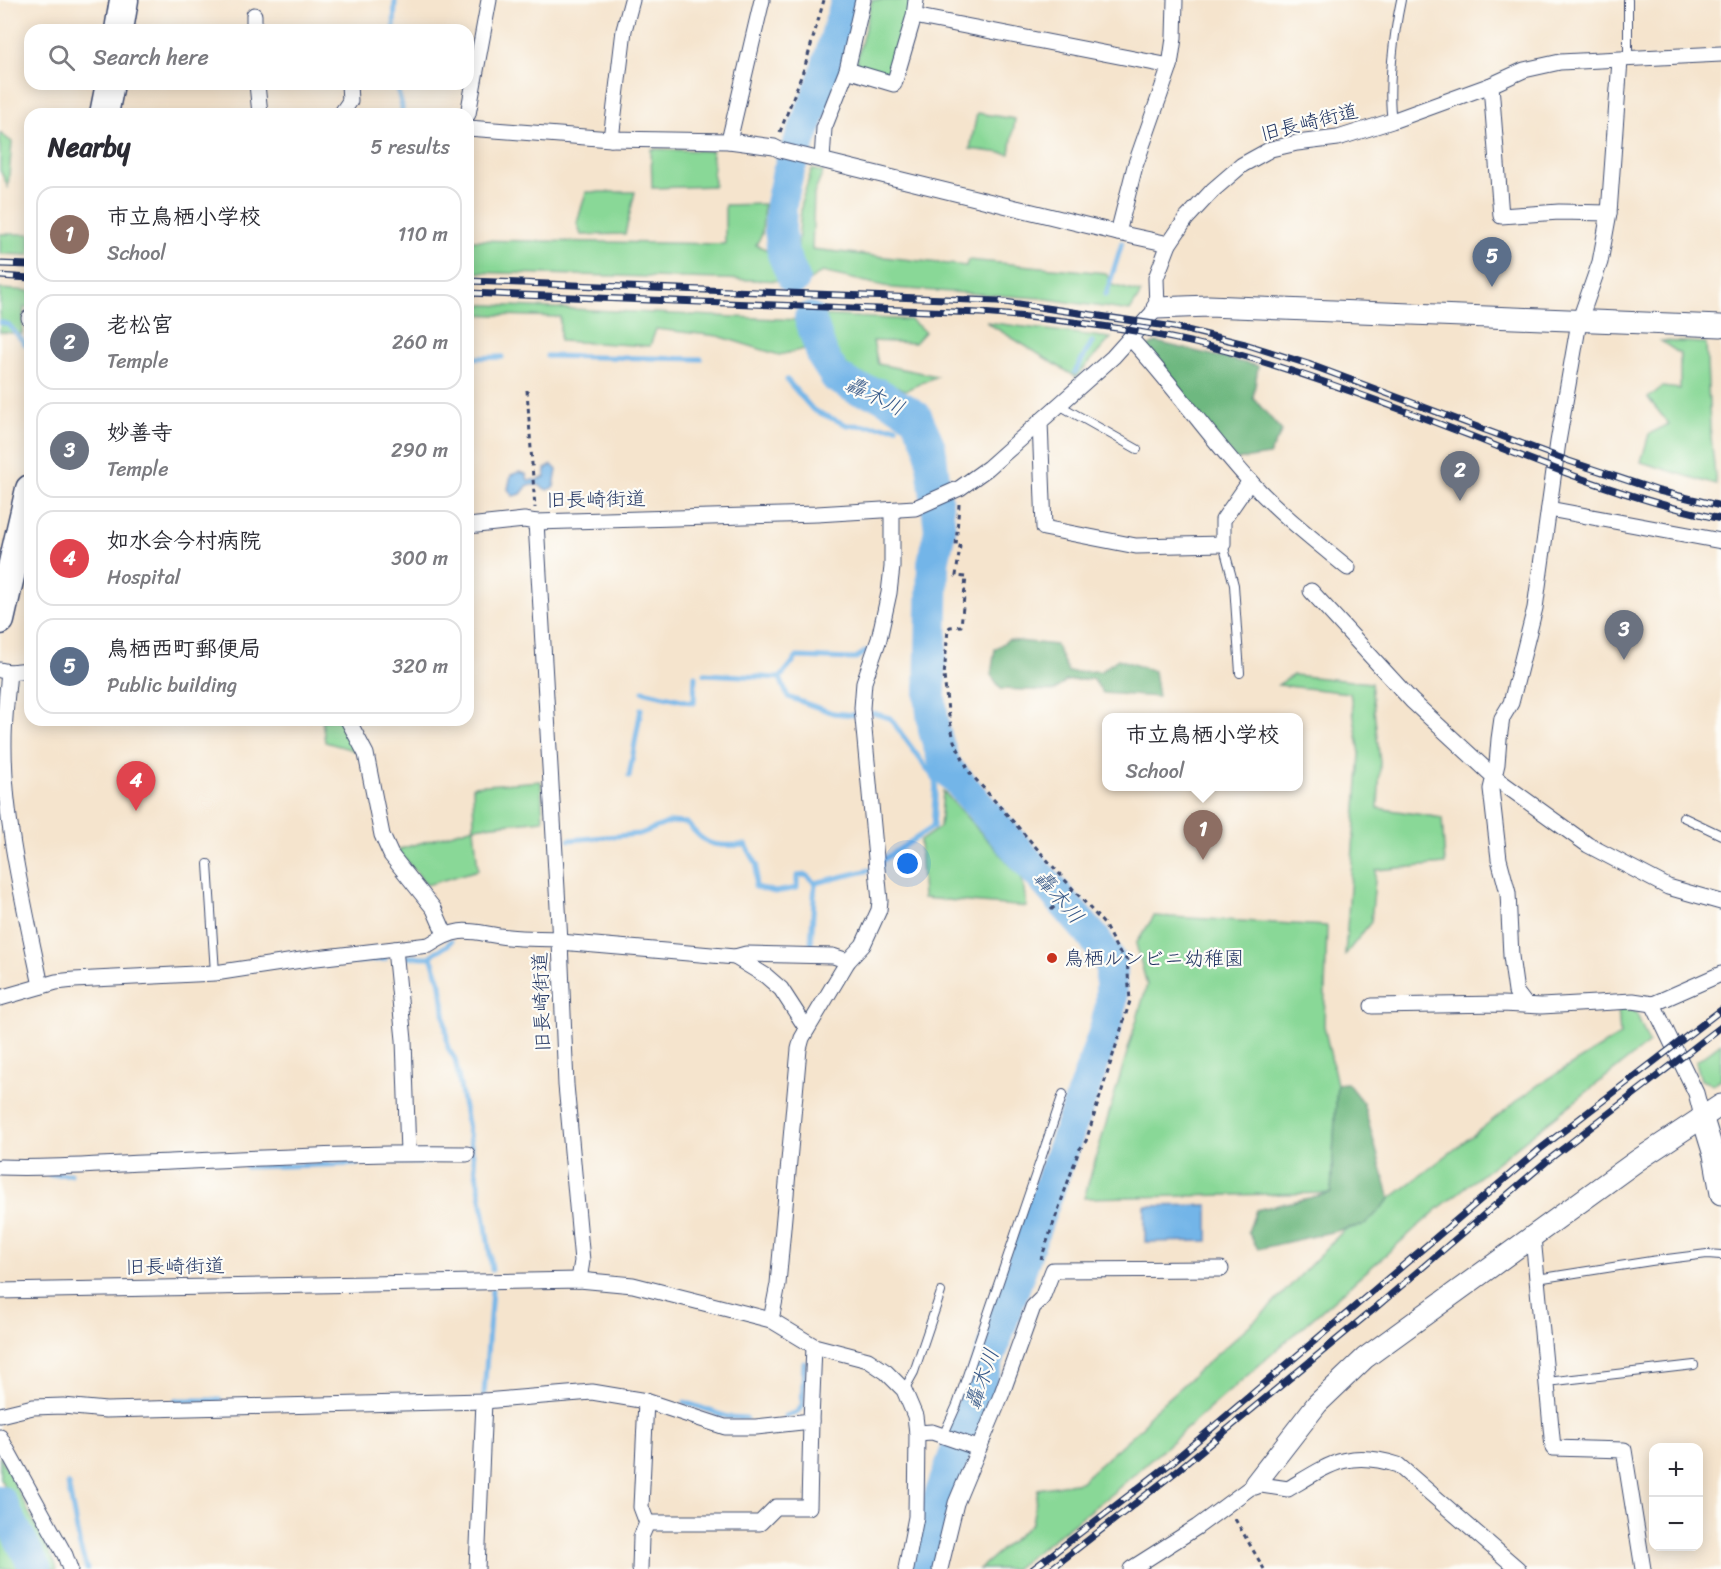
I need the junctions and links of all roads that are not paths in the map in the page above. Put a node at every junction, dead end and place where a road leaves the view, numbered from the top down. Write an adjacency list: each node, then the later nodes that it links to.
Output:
1 (124, 0): 11 (highway)
2 (489, 0): 16 (street)
3 (632, 0): 28 (street)
4 (762, 0): 29 (street)
5 (863, 0): 15 (street)
6 (916, 0): 10 (street)
7 (1176, 0): 14 (street)
8 (1401, 0): 26 (lane)
9 (1628, 0): 13 (lane)
10 (914, 16): 14 (street); 15 (street)
11 (120, 24)
12 (1721, 54): 13 (street, 旧長崎街道)
13 (1624, 60): 17 (street, 旧長崎街道); 31 (street)
14 (1170, 66): 32 (street)
15 (847, 70): 30 (street)
16 (474, 81)
17 (1491, 85): 26 (street, 旧長崎街道); 31 (street)
18 (109, 90): 22 (highway)
19 (258, 90): 23 (street)
20 (349, 90): 24 (street)
21 (472, 90): 25 (street)
22 (105, 108)
23 (259, 108)
24 (345, 108)
25 (469, 108)
26 (1392, 121): 33 (street, 旧長崎街道)
27 (474, 128): 28 (street)
28 (611, 139): 29 (street)
29 (729, 141): 30 (street)
30 (822, 160): 32 (street)
31 (1609, 213): 35 (street)
32 (1118, 233): 33 (street)
33 (1169, 244): 34 (street, 旧長崎街道)
34 (1157, 308): 35 (street); 37 (street)
35 (1579, 322): 36 (street); 42 (street)
36 (1721, 326)
37 (1131, 338): 38 (street); 41 (street)
38 (1059, 405): 39 (street); 40 (lane)
39 (1040, 421): 43 (street, 旧長崎街道); 48 (street)
40 (1137, 449)
41 (1250, 481): 48 (street); 49 (street)
42 (1549, 509): 47 (street); 56 (street)
43 (892, 511): 45 (street, 旧長崎街道); 65 (street)
44 (24, 515): 51 (highway)
45 (536, 522): 46 (street); 62 (street, 旧長崎街道)
46 (474, 525)
47 (1721, 541)
48 (1223, 544): 54 (lane)
49 (1348, 568)
50 (1311, 591): 56 (street)
51 (0, 620)
52 (24, 670): 53 (street)
53 (4, 671): 68 (street)
54 (1240, 673)
55 (351, 726): 61 (street)
56 (1494, 777): 60 (street); 70 (street)
57 (1683, 817): 58 (lane)
58 (1721, 835)
59 (208, 864): 66 (lane)
60 (1721, 902)
61 (445, 934): 62 (street); 63 (street)
62 (560, 940): 64 (street); 85 (street, 旧長崎街道)
63 (395, 949): 66 (street); 77 (street)
64 (735, 957): 65 (street); 73 (street)
65 (848, 961): 73 (street)
66 (215, 973): 68 (street)
67 (1721, 974): 71 (street)
68 (41, 986): 69 (street)
69 (0, 998)
70 (1526, 1004): 71 (street); 72 (street)
71 (1653, 1004): 76 (street)
72 (1372, 1005)
73 (807, 1029): 88 (street)
74 (1063, 1094): 98 (lane)
75 (1721, 1105): 76 (street)
76 (1702, 1116): 80 (street); 81 (street)
77 (408, 1153): 78 (street); 79 (street)
78 (467, 1154)
79 (0, 1167)
80 (1721, 1194)
81 (1533, 1237): 84 (street); 101 (street)
82 (1721, 1255): 84 (lane)
83 (1221, 1269): 100 (street)
84 (1537, 1279): 91 (street)
85 (579, 1280): 86 (street, 旧長崎街道); 88 (street)
86 (0, 1292)
87 (941, 1292): 92 (lane)
88 (771, 1320): 89 (street)
89 (814, 1346): 92 (street); 96 (street)
90 (1695, 1365): 91 (lane)
91 (1546, 1382): 110 (street)
92 (904, 1390): 97 (street)
93 (484, 1401): 94 (street); 95 (street); 104 (street)
94 (646, 1401): 96 (street); 102 (street)
95 (0, 1415)
96 (811, 1421): 102 (street)
97 (917, 1433): 98 (street); 106 (street)
98 (943, 1436): 100 (street)
99 (0, 1437): 103 (street)
100 (978, 1448): 107 (street)
101 (1255, 1484): 108 (street); 109 (street)
102 (647, 1522): 105 (street)
103 (70, 1569)
104 (477, 1569)
105 (640, 1569)
106 (906, 1569)
107 (940, 1569)
108 (1131, 1569)
109 (1518, 1569)
110 (1643, 1569)

